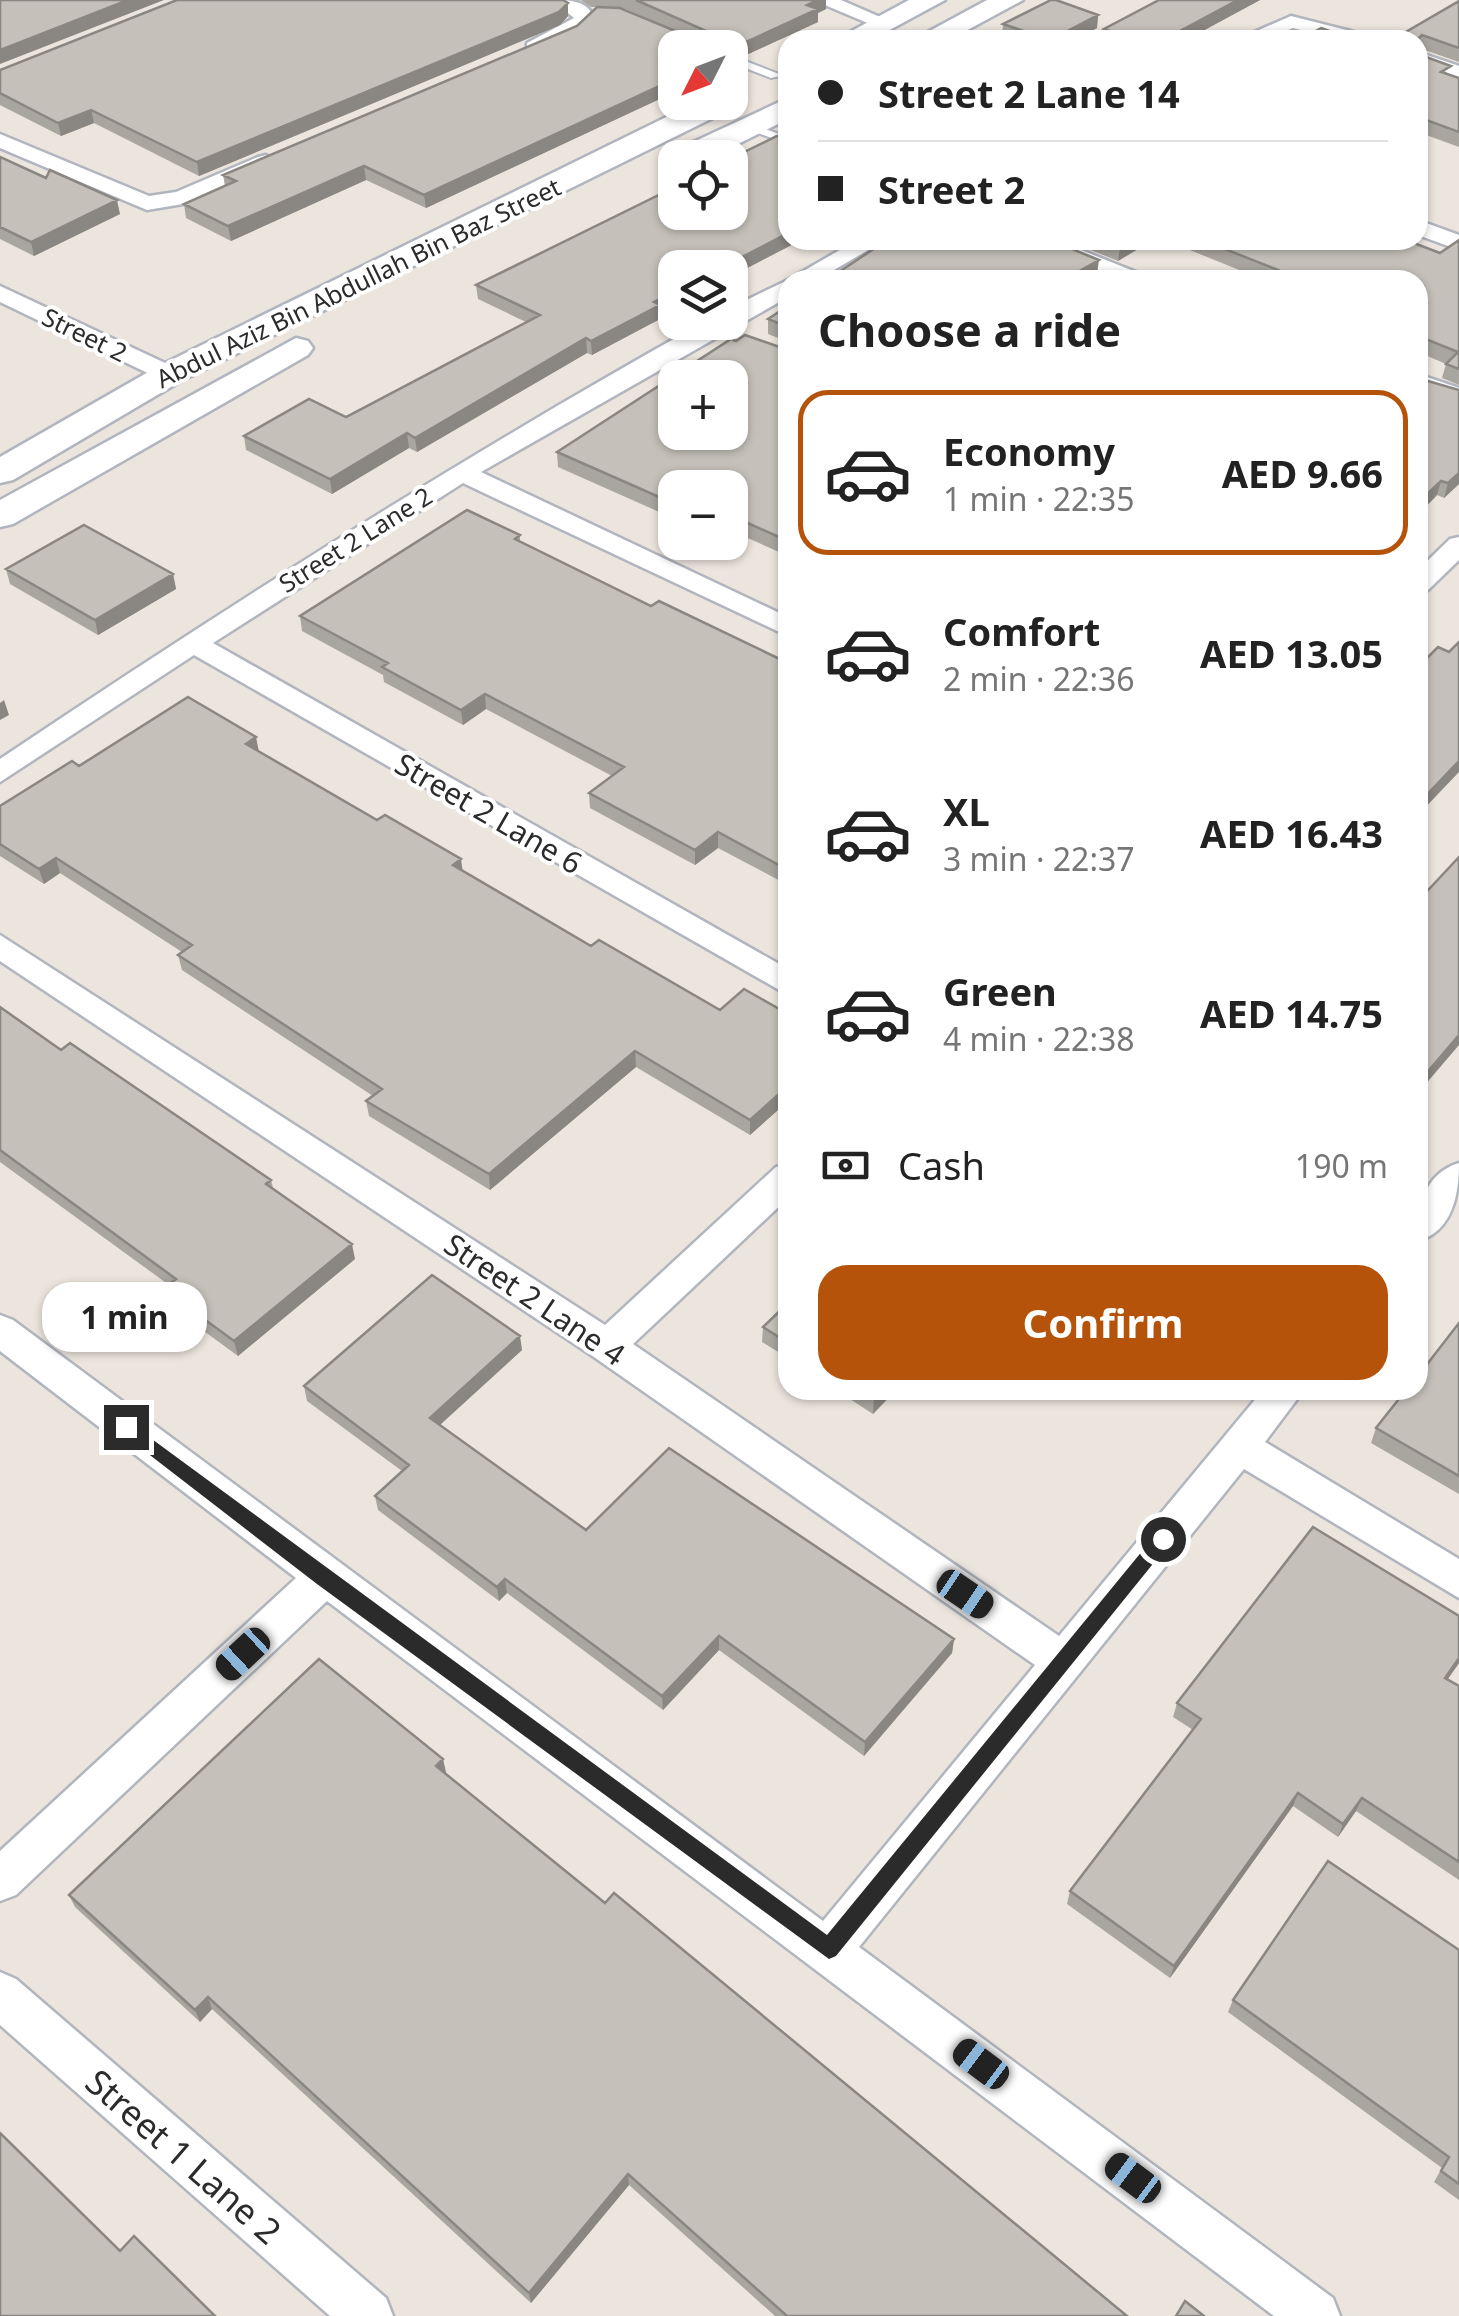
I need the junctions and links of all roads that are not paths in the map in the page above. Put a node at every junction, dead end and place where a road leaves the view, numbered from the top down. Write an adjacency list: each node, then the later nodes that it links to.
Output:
1 (562, 0): 10 (street)
2 (823, 0): 5 (street)
3 (931, 0): 5 (street)
4 (1010, 0): 7 (street)
5 (884, 22): 6 (street)
6 (868, 30)
7 (948, 30)
8 (1271, 30): 9 (street)
9 (1323, 30)
10 (514, 56)
11 (1428, 61): 14 (street)
12 (748, 63): 13 (lane)
13 (778, 72)
14 (1459, 72)
15 (778, 74): 16 (street)
16 (748, 89)
17 (778, 112): 19 (street)
18 (685, 120): 37 (street, Abdul Aziz Bin Abdullah Bin Baz Street)
19 (748, 126): 20 (lane); 22 (street)
20 (778, 137)
21 (0, 140): 23 (street)
22 (720, 140)
23 (294, 150)
24 (658, 170): 43 (street, Abdul Aziz Bin Abdullah Bin Baz Street)
25 (1428, 231): 26 (street)
26 (1459, 243)
27 (856, 250): 29 (street)
28 (1062, 250): 30 (street)
29 (818, 270)
30 (1117, 270)
31 (778, 292): 33 (street, Street 2 Lane 2)
32 (6, 302): 37 (street, Street 2)
33 (748, 309)
34 (748, 338): 36 (street)
35 (692, 340): 42 (street, Street 2 Lane 2)
36 (752, 340)
37 (169, 374): 40 (street, Abdul Aziz Bin Abdullah Bin Baz Street)
38 (1428, 384): 39 (street)
39 (1459, 396)
40 (62, 438): 41 (street, Abdul Aziz Bin Abdullah Bin Baz Street); 43 (street)
41 (0, 472)
42 (462, 473): 46 (street); 47 (street, Street 2 Lane 2)
43 (4, 502)
44 (1459, 545): 45 (street)
45 (1428, 574)
46 (778, 623)
47 (191, 642): 48 (street, Street 2 Lane 2); 50 (street, Street 2 Lane 6)
48 (0, 773)
49 (0, 946): 55 (street, Street 2 Lane 4)
50 (778, 978)
51 (1459, 1176): 53 (street)
52 (778, 1185): 55 (street)
53 (1428, 1215)
54 (0, 1330): 58 (street)
55 (607, 1346): 60 (street, Street 2 Lane 4)
56 (1277, 1400): 57 (street)
57 (1239, 1446): 59 (street); 60 (street)
58 (324, 1578): 61 (street); 62 (street)
59 (1459, 1580)
60 (1062, 1662): 62 (street)
61 (0, 1880)
62 (829, 1949): 65 (street)
63 (0, 1995): 64 (street, Street 1 Lane 2)
64 (368, 2316)
65 (1316, 2316)

